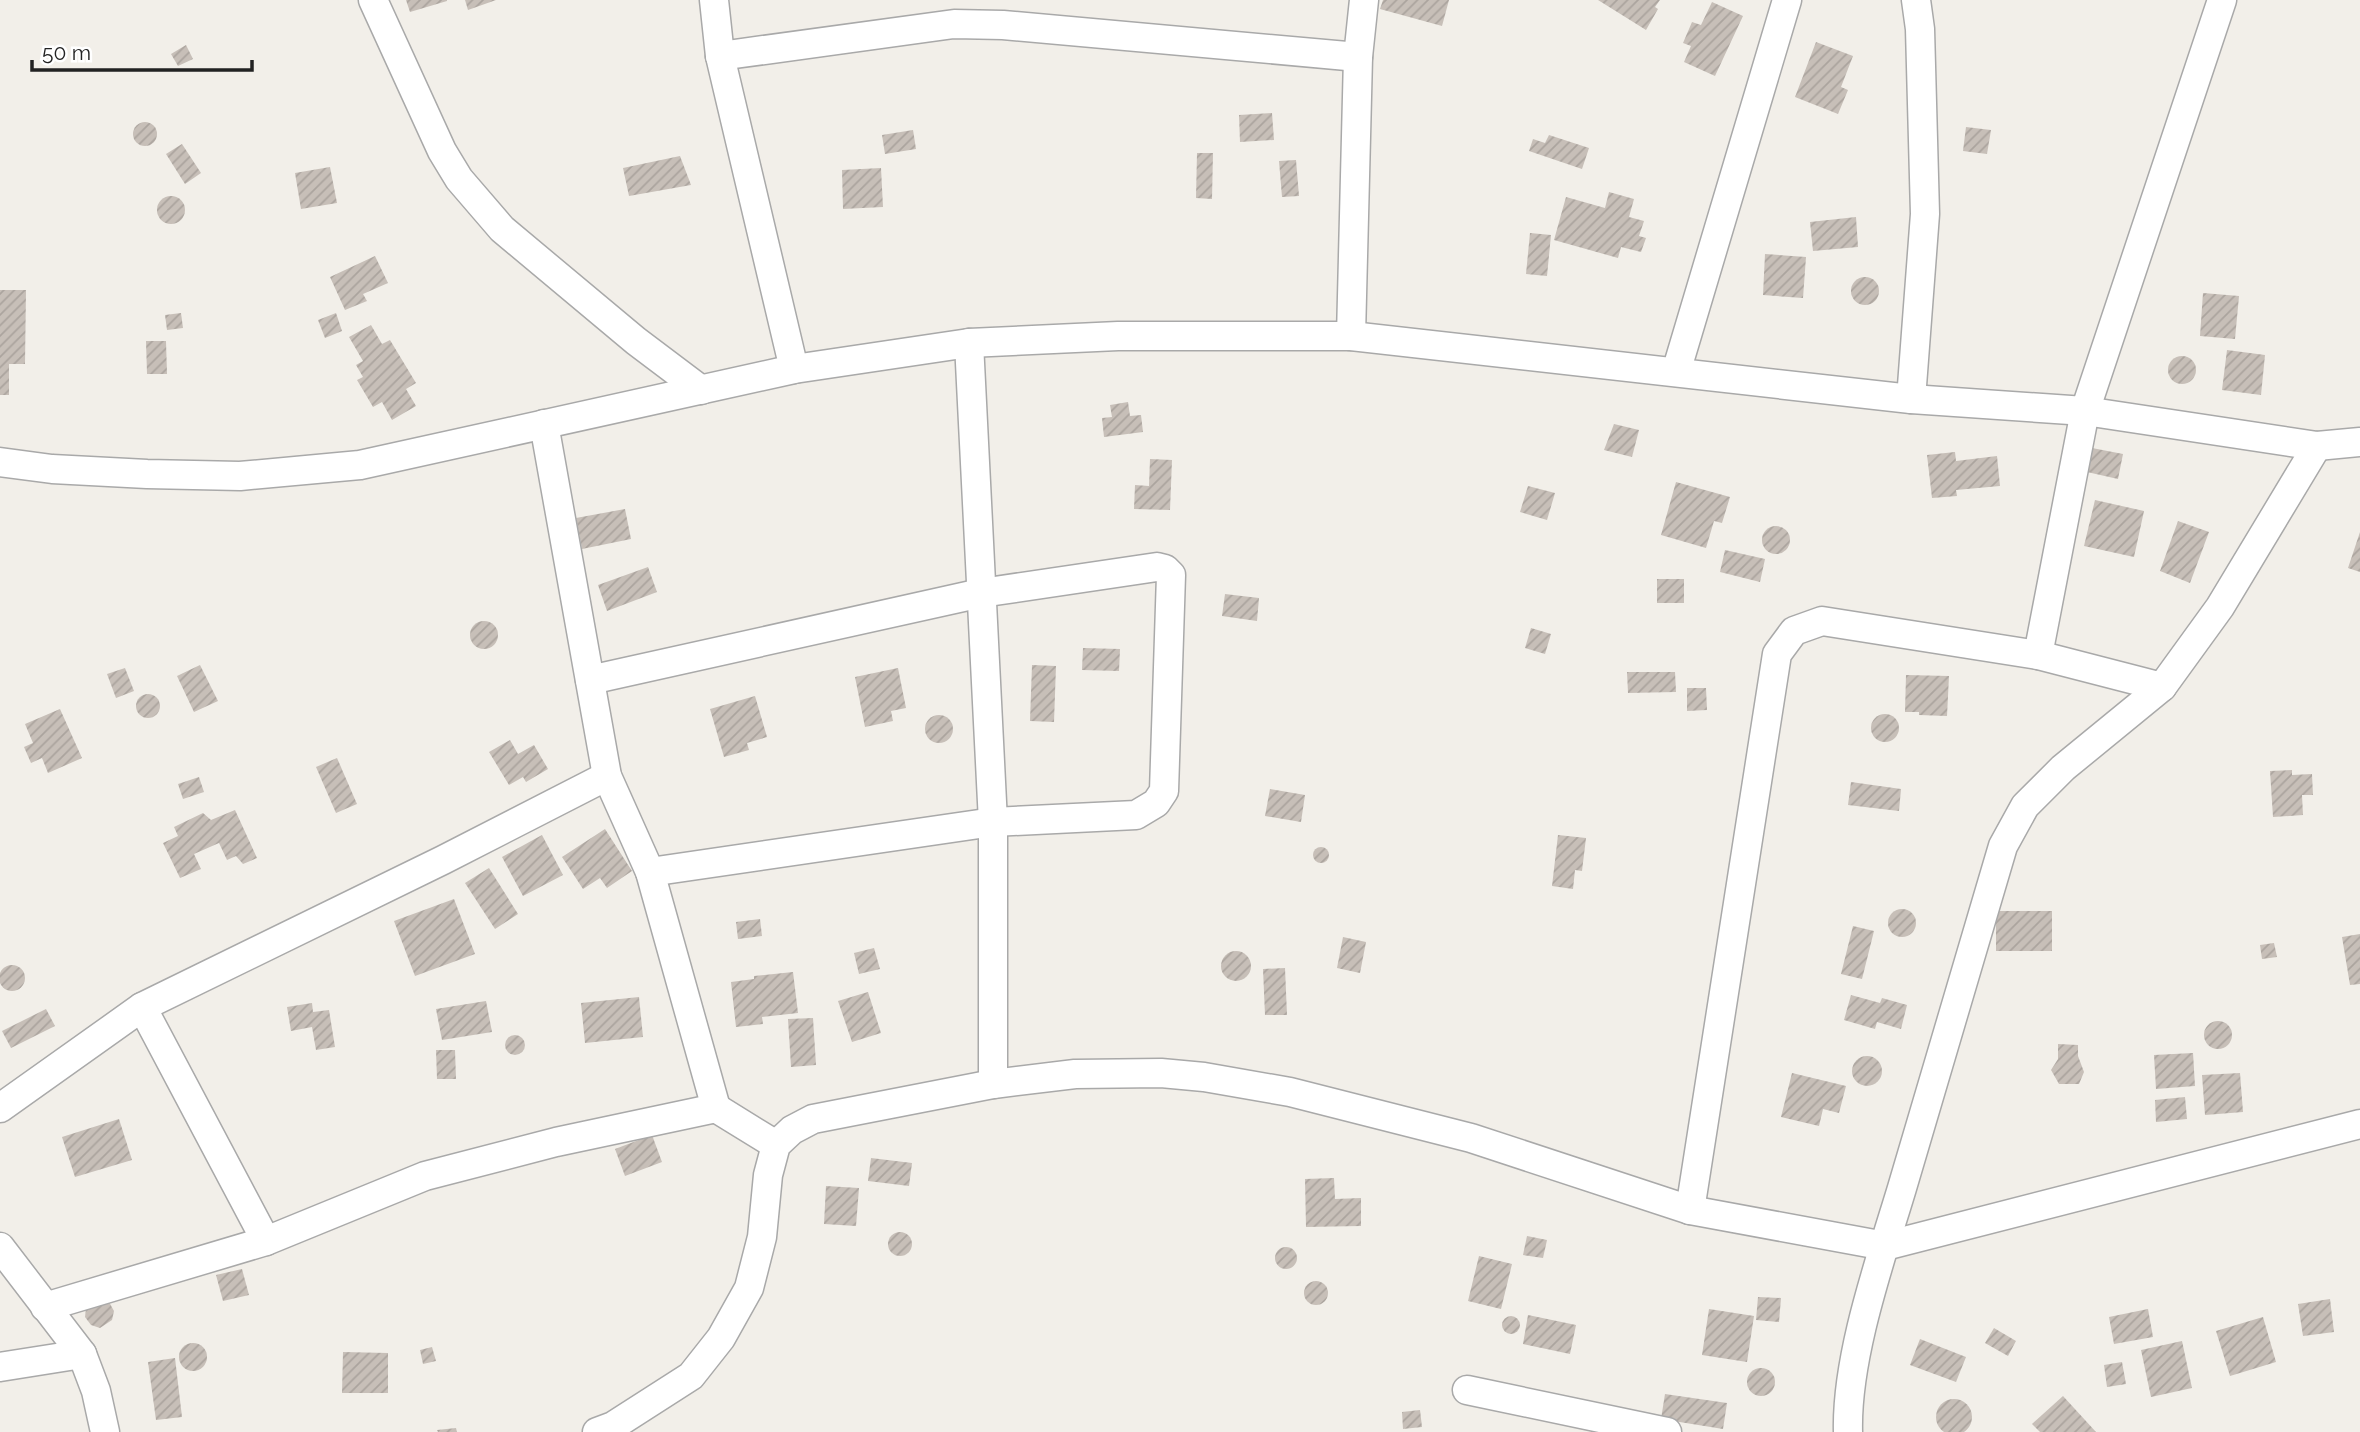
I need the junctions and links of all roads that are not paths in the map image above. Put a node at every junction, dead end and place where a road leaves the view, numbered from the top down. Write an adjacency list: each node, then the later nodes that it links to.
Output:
1 (373, 0): 13 (street)
2 (714, 0): 7 (street)
3 (1364, 0): 8 (street)
4 (1787, 0): 12 (street)
5 (1916, 0): 14 (street)
6 (2222, 0): 15 (street)
7 (720, 56): 8 (street); 11 (street)
8 (1358, 57): 9 (street)
9 (1351, 336): 10 (street); 12 (street)
10 (969, 343): 11 (street); 20 (street)
11 (794, 369): 13 (street)
12 (1676, 372): 14 (street)
13 (701, 390): 16 (street)
14 (1911, 399): 15 (street)
15 (2085, 411): 18 (street); 21 (street)
16 (544, 424): 19 (street); 22 (street)
17 (2360, 442): 18 (street)
18 (2317, 446): 23 (street)
19 (0, 462)
20 (981, 593): 22 (street); 25 (street); 25 (street)
21 (2038, 655): 23 (street); 33 (street)
22 (590, 680): 24 (street)
23 (2162, 687): 35 (street)
24 (607, 776): 26 (street); 27 (street)
25 (993, 822): 26 (street); 28 (street)
26 (650, 872): 30 (street)
27 (142, 1007): 29 (street); 34 (street)
28 (993, 1084): 32 (street); 33 (street)
29 (0, 1108)
30 (716, 1108): 32 (street); 34 (street)
31 (2360, 1124): 35 (street)
32 (776, 1145): 42 (street)
33 (1690, 1210): 35 (street)
34 (265, 1241): 37 (street)
35 (1885, 1246): 44 (street)
36 (0, 1247): 37 (street)
37 (45, 1307): 38 (street)
38 (82, 1354): 39 (street); 41 (street)
39 (0, 1367)
40 (1467, 1390): 43 (street)
41 (105, 1432)
42 (597, 1432)
43 (1667, 1432)
44 (1848, 1432)

